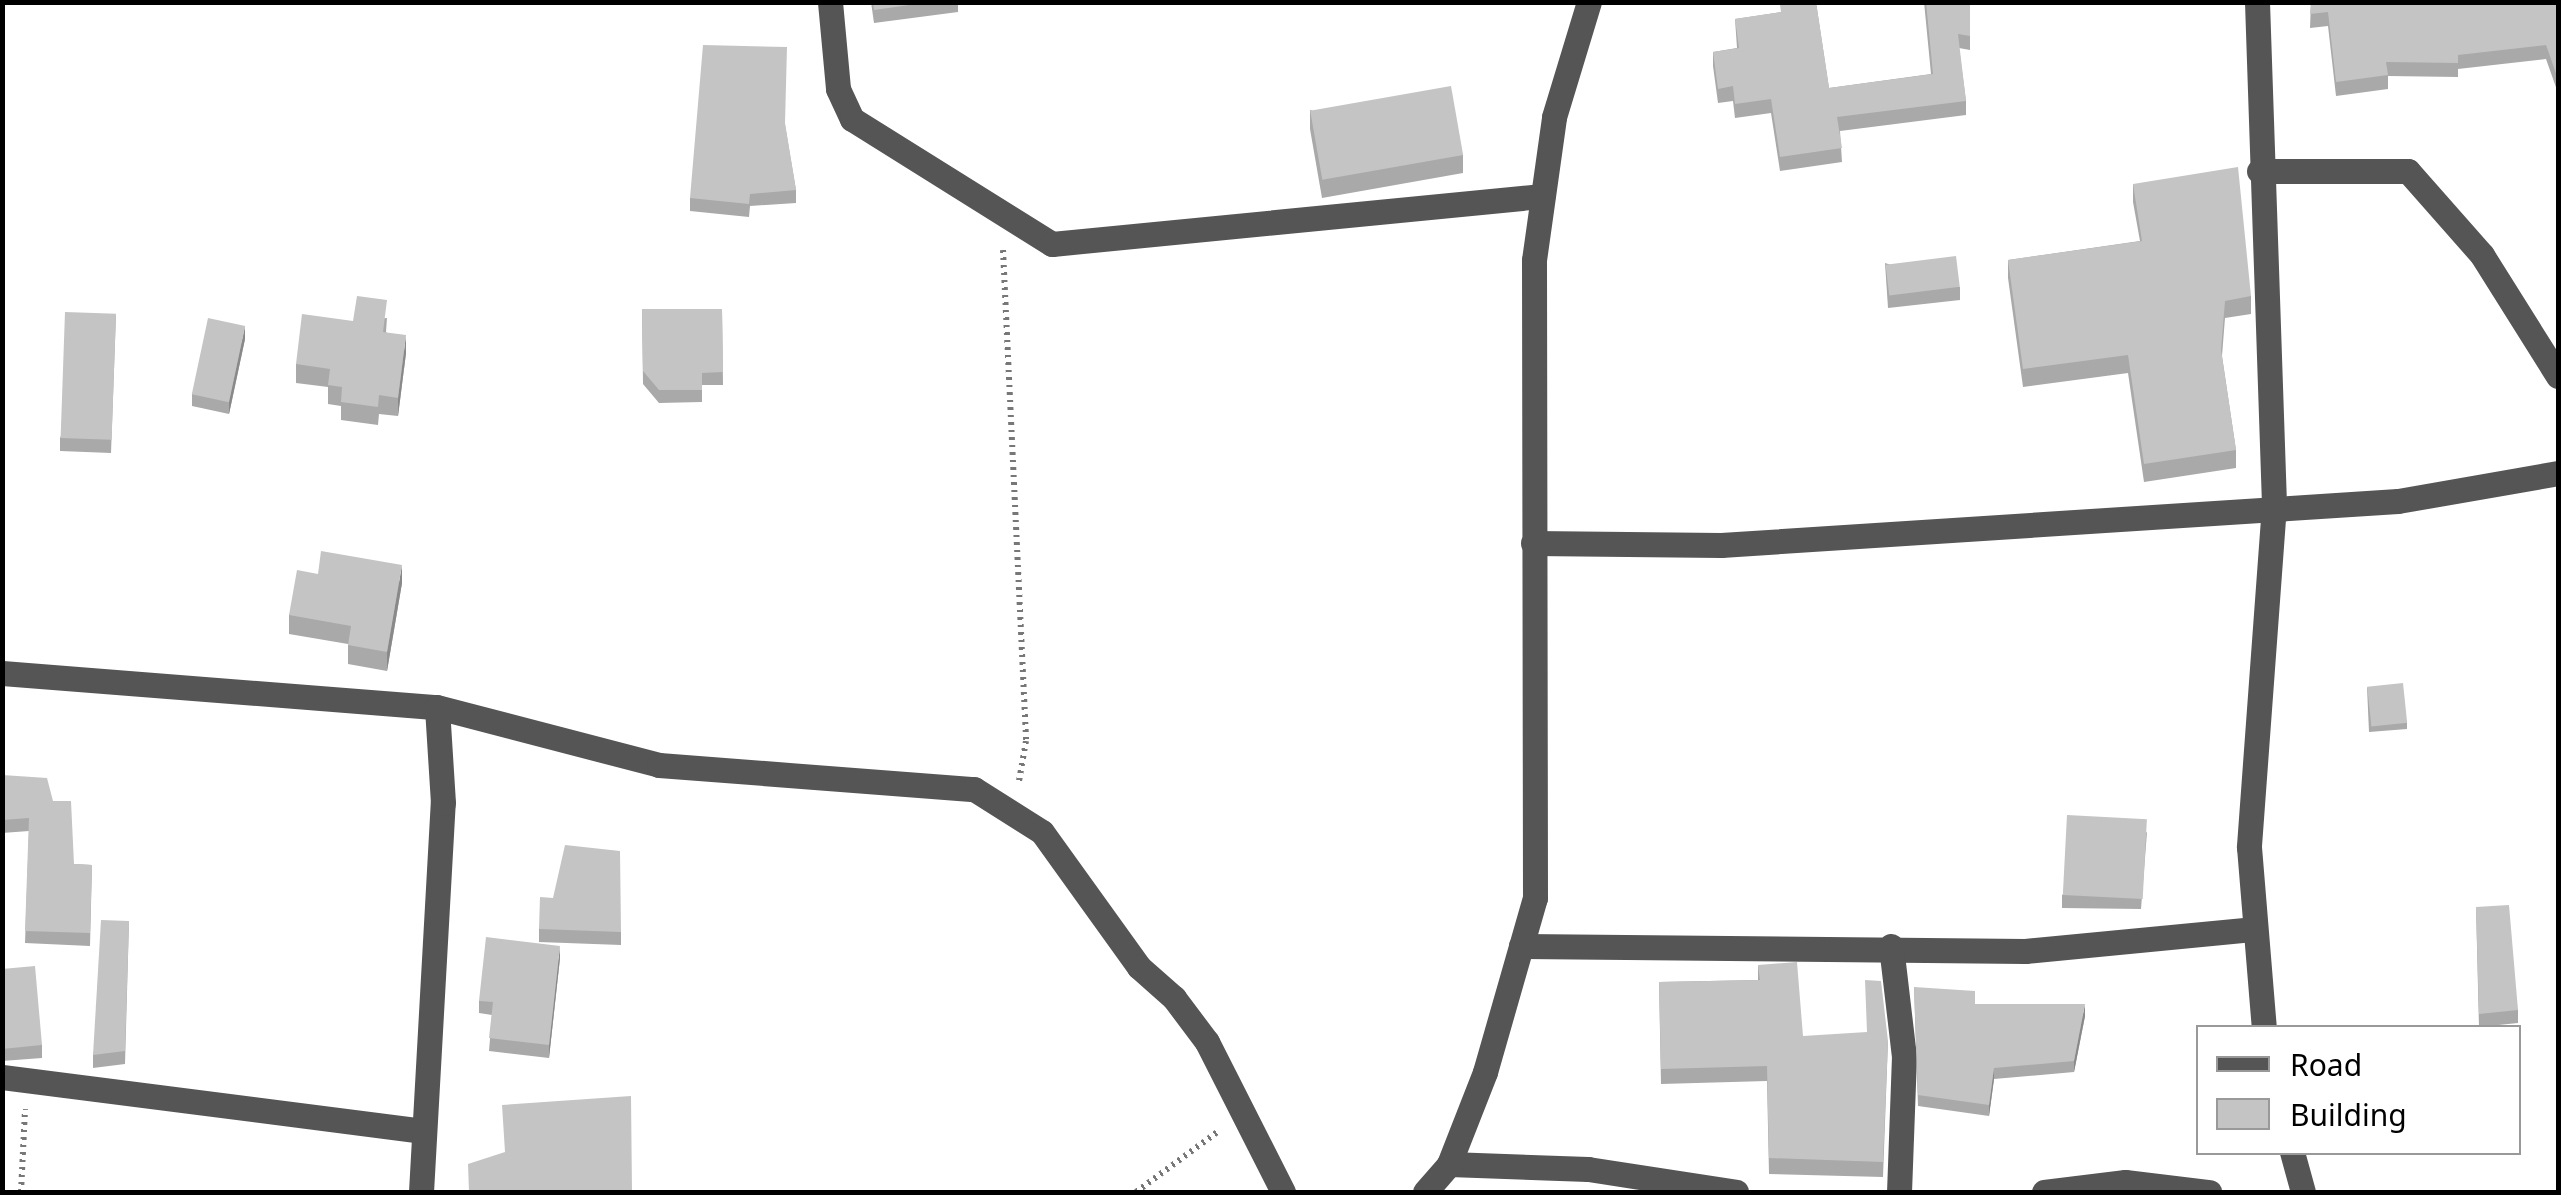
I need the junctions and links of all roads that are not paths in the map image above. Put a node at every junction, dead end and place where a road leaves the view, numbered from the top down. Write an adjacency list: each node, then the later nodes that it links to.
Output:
1 (830, 2): 5 (street)
2 (1590, 2): 5 (street)
3 (2257, 2): 4 (street)
4 (2259, 172): 6 (street); 8 (street)
5 (1543, 196): 9 (street)
6 (2558, 376)
7 (2552, 481): 8 (street)
8 (2274, 505): 9 (street); 12 (street)
9 (1533, 543): 13 (street)
10 (2, 673): 11 (street)
11 (437, 707): 17 (street); 21 (street)
12 (2255, 929): 14 (street); 15 (street)
13 (1521, 946): 14 (street); 19 (street)
14 (1892, 946): 24 (street)
15 (2264, 1025)
16 (15, 1078): 17 (street)
17 (424, 1132): 20 (street)
18 (2293, 1155): 27 (street)
19 (1449, 1164): 22 (street); 23 (street)
20 (421, 1192)
21 (1283, 1192)
22 (1424, 1192)
23 (1736, 1192)
24 (1900, 1192)
25 (2044, 1192): 26 (street)
26 (2209, 1192)
27 (2303, 1192)

